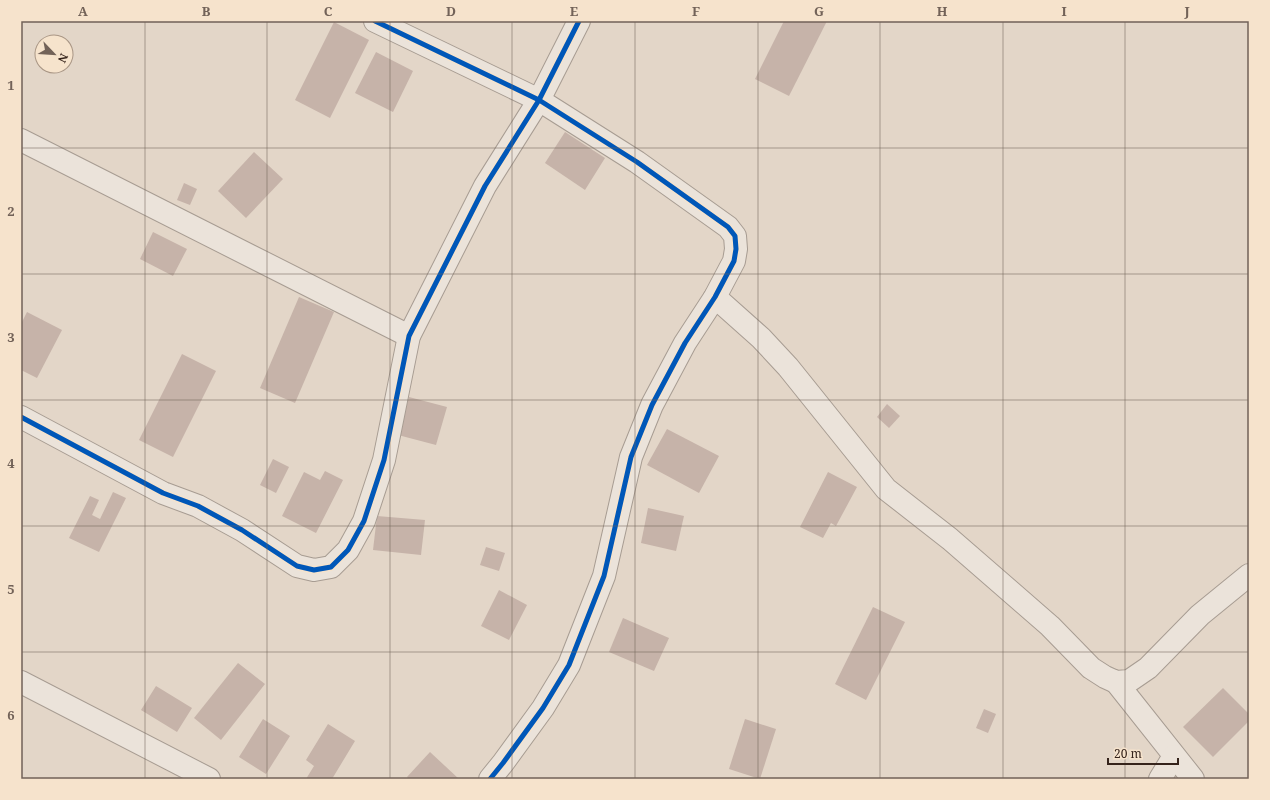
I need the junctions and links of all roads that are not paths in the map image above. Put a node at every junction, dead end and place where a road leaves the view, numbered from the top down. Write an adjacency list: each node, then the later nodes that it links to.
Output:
1 (375, 21): 3 (street)
2 (579, 21): 3 (street)
3 (538, 100): 5 (street); 6 (street)
4 (21, 140): 6 (street)
5 (715, 297): 10 (street); 13 (street)
6 (409, 336): 7 (street)
7 (21, 417)
8 (1249, 575): 10 (street)
9 (21, 682): 12 (street)
10 (1116, 682): 11 (street)
11 (1174, 756): 14 (street); 15 (street)
12 (209, 779)
13 (490, 779)
14 (1160, 779)
15 (1193, 779)

